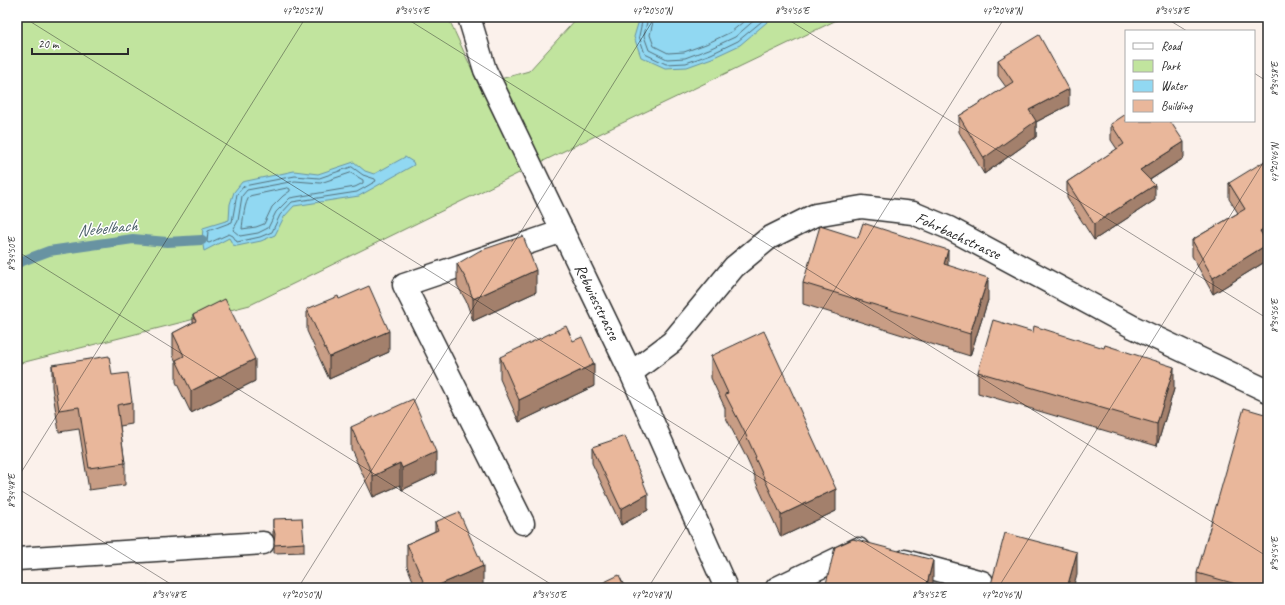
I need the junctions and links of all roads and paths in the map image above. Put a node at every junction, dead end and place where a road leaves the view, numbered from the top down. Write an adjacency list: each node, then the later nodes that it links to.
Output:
1 (469, 17): 2 (street, Rebwiesstrasse)
2 (563, 231): 3 (street, Rebwiesstrasse); 5 (street)
3 (631, 373): 4 (street, Fohrbachstrasse); 9 (street, Rebwiesstrasse)
4 (1268, 391)
5 (523, 523)
6 (263, 542): 7 (street)
7 (17, 559)
8 (982, 582): 10 (street)
9 (726, 588)
10 (777, 588)

